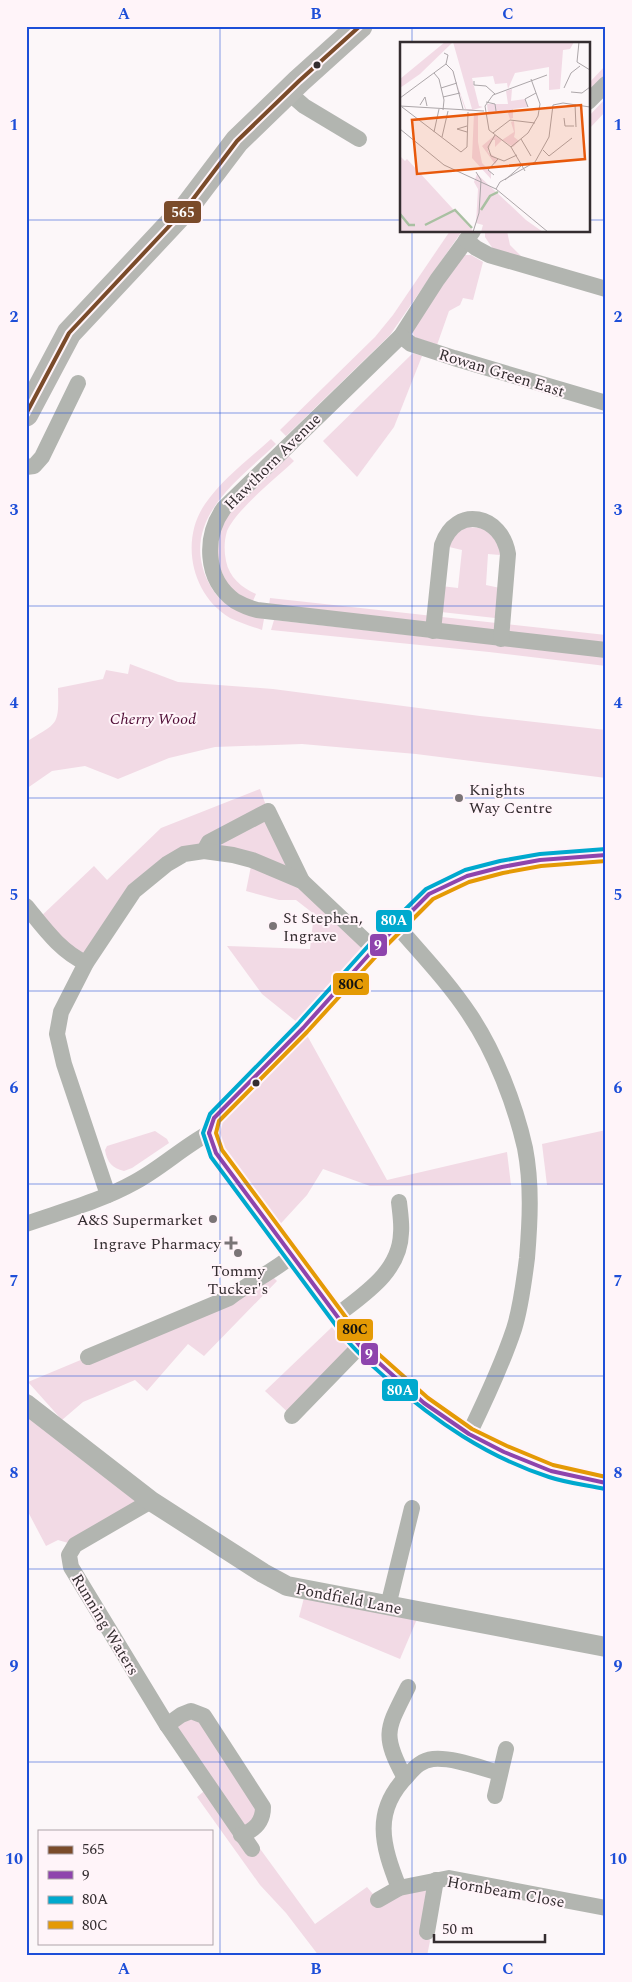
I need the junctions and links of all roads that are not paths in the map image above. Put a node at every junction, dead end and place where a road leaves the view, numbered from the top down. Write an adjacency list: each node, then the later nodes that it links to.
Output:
1 (360, 26): 3 (main road)
2 (606, 84): 4 (street)
3 (288, 92): 5 (street); 11 (main road)
4 (590, 100)
5 (360, 139)
6 (469, 236): 7 (street); 8 (street, Hawthorn Avenue)
7 (606, 289)
8 (401, 336): 10 (street, Rowan Green East); 13 (street, Hawthorn Avenue)
9 (78, 384): 12 (street)
10 (606, 403)
11 (26, 414)
12 (26, 467)
13 (433, 631): 14 (street, Hawthorn Avenue); 14 (street)
14 (500, 638): 15 (street, Hawthorn Avenue)
15 (606, 650)
16 (204, 851): 18 (street); 18 (street); 22 (street)
17 (606, 855): 20 (street)
18 (302, 881): 21 (street)
19 (26, 906): 22 (street)
20 (398, 927): 21 (street); 33 (street)
21 (374, 949): 23 (street)
22 (86, 963): 24 (street)
23 (209, 1133): 24 (street); 27 (street)
24 (108, 1195): 26 (street)
25 (399, 1202): 28 (street)
26 (26, 1224)
27 (292, 1256): 28 (street); 30 (street)
28 (336, 1316): 29 (street)
29 (360, 1346): 32 (street); 33 (street)
30 (88, 1357)
31 (26, 1404): 35 (street, Pondfield Lane)
32 (292, 1416)
33 (469, 1434): 34 (street)
34 (606, 1483)
35 (151, 1501): 37 (street, Pondfield Lane); 40 (street, Running Waters)
36 (412, 1508): 37 (street)
37 (388, 1606): 38 (street, Pondfield Lane)
38 (606, 1647)
39 (408, 1687): 43 (street)
40 (167, 1725): 45 (street, Running Waters); 45 (street)
41 (506, 1749): 42 (street)
42 (500, 1773): 43 (street); 44 (street)
43 (405, 1778): 48 (street)
44 (495, 1796)
45 (241, 1835): 46 (street, Running Waters)
46 (252, 1849)
47 (436, 1880): 48 (street, Hornbeam Close); 50 (street, Hornbeam Close); 51 (street, Hornbeam Close)
48 (399, 1888): 49 (street, Hornbeam Close)
49 (378, 1900)
50 (606, 1908)
51 (427, 1932)

